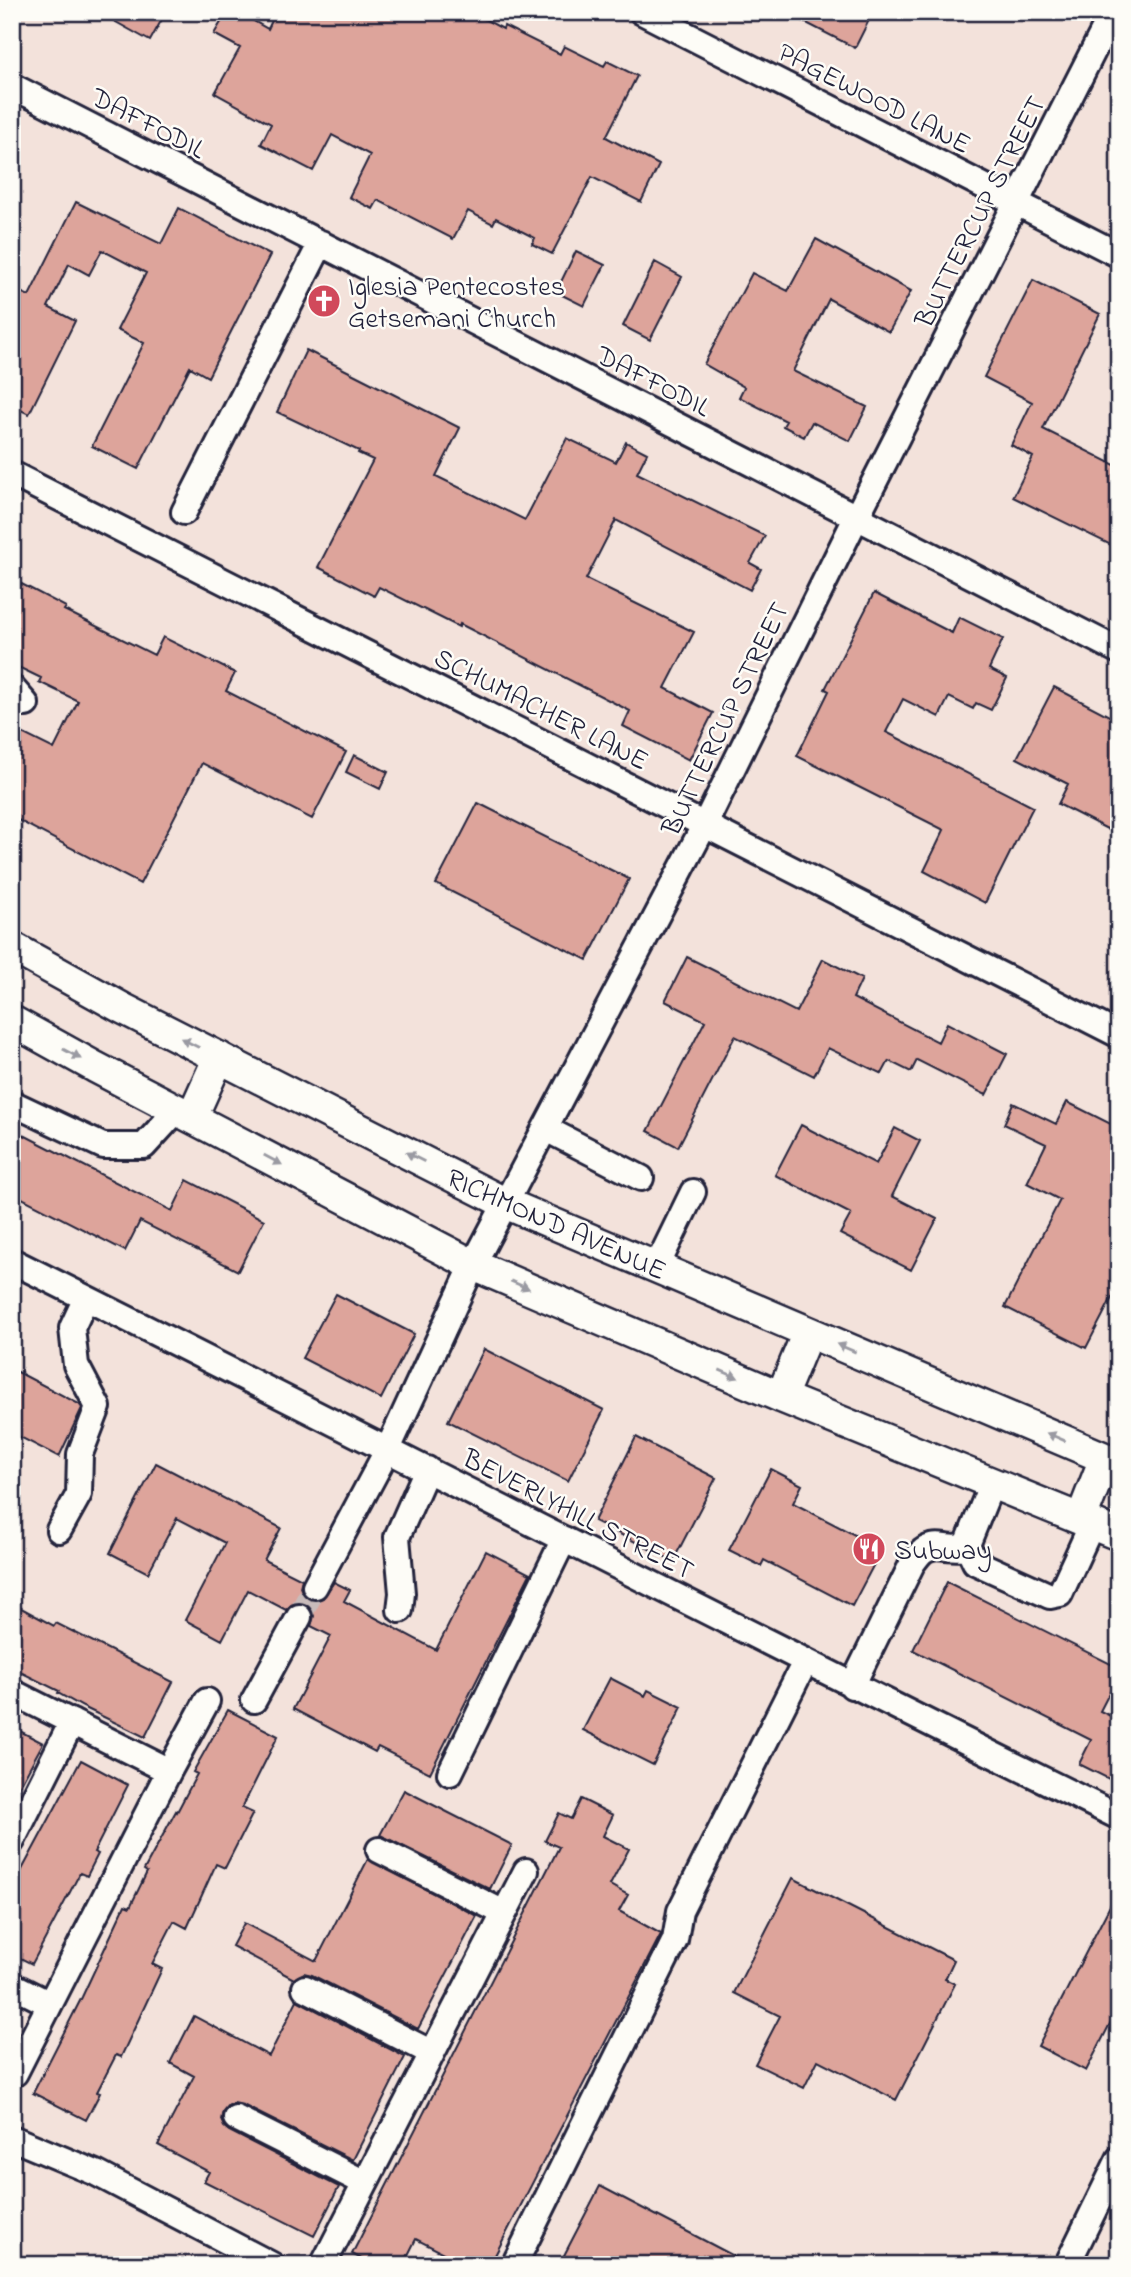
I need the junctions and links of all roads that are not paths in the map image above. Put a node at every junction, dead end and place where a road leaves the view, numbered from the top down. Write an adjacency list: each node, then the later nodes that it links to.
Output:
1 (642, 12): 4 (street, PAGEWOOD LANE)
2 (1113, 12): 4 (street, BUTTERCUP STREET)
3 (12, 86): 5 (street, DAFFODIL)
4 (1017, 202): 6 (street, PAGEWOOD LANE); 9 (street, BUTTERCUP STREET)
5 (321, 243): 8 (street); 9 (street, DAFFODIL)
6 (1119, 255)
7 (12, 474): 11 (street, SCHUMACHER LANE)
8 (184, 512)
9 (856, 518): 10 (street, DAFFODIL); 11 (street, BUTTERCUP STREET)
10 (1119, 651)
11 (705, 824): 14 (street, SCHUMACHER LANE); 18 (street, BUTTERCUP STREET)
12 (12, 947): 15 (main road, RICHMOND AVENUE, one-way to 12)
13 (12, 1021): 17 (main road, one-way to 17)
14 (1119, 1035)
15 (219, 1058): 17 (main road); 21 (main road, RICHMOND AVENUE, one-way to 15)
16 (12, 1103): 17 (street)
17 (184, 1114): 23 (main road, one-way to 23)
18 (546, 1129): 19 (street); 21 (street, BUTTERCUP STREET)
19 (641, 1178)
20 (693, 1192): 24 (street)
21 (505, 1203): 23 (street, BUTTERCUP STREET); 24 (main road, RICHMOND AVENUE)
22 (12, 1261): 25 (street, BEVERLYHILL STREET)
23 (473, 1265): 27 (main road, one-way to 27); 28 (street, BUTTERCUP STREET)
24 (656, 1268): 26 (main road, RICHMOND AVENUE)
25 (86, 1298): 28 (street, BEVERLYHILL STREET); 33 (street)
26 (808, 1332): 27 (main road); 29 (main road, RICHMOND AVENUE, one-way to 26)
27 (781, 1397): 31 (main road)
28 (388, 1449): 30 (street, BEVERLYHILL STREET); 36 (street, BUTTERCUP STREET)
29 (1112, 1461): 32 (main road)
30 (427, 1469): 34 (street, BEVERLYHILL STREET); 37 (street)
31 (992, 1483): 32 (main road); 35 (street)
32 (1097, 1526): 35 (street)
33 (59, 1530)
34 (564, 1539): 39 (street, BEVERLYHILL STREET); 46 (street)
35 (967, 1545): 40 (street)
36 (315, 1586)
37 (400, 1610)
38 (299, 1617): 43 (street)
39 (805, 1662): 40 (street, BEVERLYHILL STREET); 63 (street)
40 (852, 1686): 47 (street, BEVERLYHILL STREET)
41 (12, 1692): 44 (street)
42 (207, 1700): 45 (street)
43 (254, 1700)
44 (72, 1722): 45 (street); 48 (street)
45 (169, 1772): 54 (street)
46 (450, 1773)
47 (1119, 1817)
48 (12, 1841)
49 (379, 1850): 51 (street)
50 (526, 1871): 51 (street)
51 (504, 1913): 55 (street)
52 (12, 1985): 54 (street)
53 (305, 1989): 55 (street)
54 (50, 2004): 56 (street)
55 (432, 2053): 60 (street)
56 (15, 2073)
57 (236, 2118): 60 (street)
58 (12, 2138): 61 (street)
59 (1119, 2159): 64 (street)
60 (365, 2183): 62 (street)
61 (272, 2265)
62 (323, 2265)
63 (514, 2265)
64 (1067, 2265)

